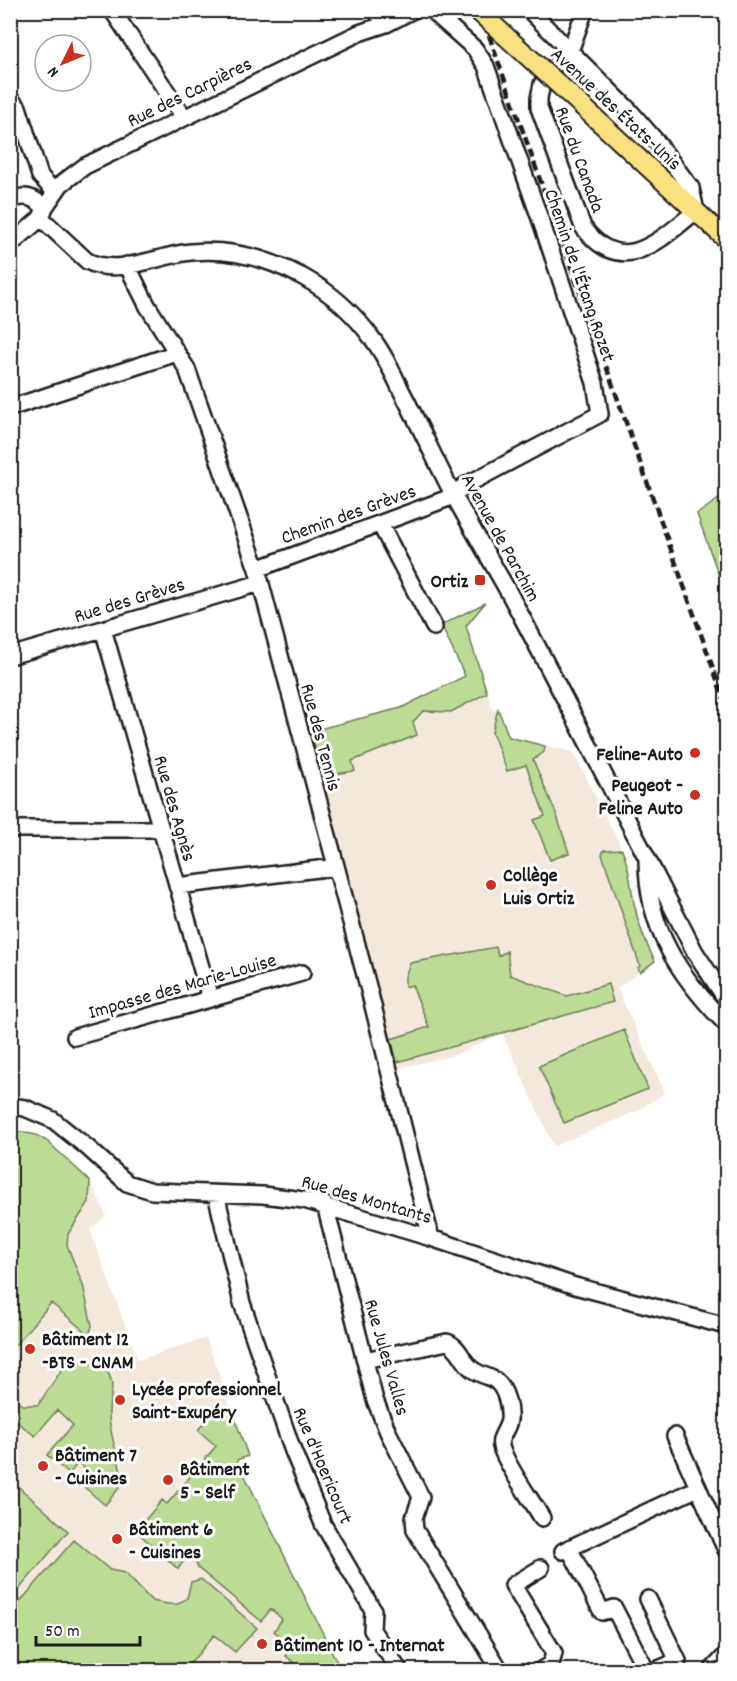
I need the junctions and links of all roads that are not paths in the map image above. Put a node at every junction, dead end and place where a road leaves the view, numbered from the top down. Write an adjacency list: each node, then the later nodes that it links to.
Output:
1 (112, 10): 11 (street)
2 (375, 10): 8 (street)
3 (413, 10): 8 (street, Rue des Carpières)
4 (431, 10): 21 (street, Chemin de l'Étang Rozet)
5 (477, 10): 14 (main road, Avenue des États-Unis, bridge)
6 (529, 10): 9 (street)
7 (585, 10): 9 (street)
8 (386, 24): 11 (street, Rue des Carpières)
9 (570, 51): 14 (street); 14 (street, Rue du Canada)
10 (10, 99): 12 (street)
11 (184, 117): 12 (street, Rue des Carpières)
12 (54, 191): 15 (street, Rue des Carpières)
13 (10, 200): 15 (street)
14 (696, 211): 16 (main road, Avenue des États-Unis)
15 (43, 212): 17 (street, Rue des Carpières); 18 (street, Avenue de Parchim)
16 (726, 239)
17 (10, 245)
18 (127, 265): 19 (street, Rue des Tennis); 21 (street, Avenue de Parchim)
19 (177, 353): 20 (street); 23 (street, Rue des Tennis)
20 (10, 408)
21 (454, 495): 22 (street, Chemin des Grèves); 29 (street, Avenue de Parchim)
22 (380, 524): 23 (street, Chemin des Grèves); 24 (street)
23 (258, 576): 25 (street, Rue des Grèves); 30 (street, Rue des Tennis)
24 (434, 627)
25 (103, 629): 26 (street, Rue des Grèves); 28 (street, Rue des Agnès)
26 (10, 656)
27 (10, 829): 28 (street)
28 (160, 829): 31 (street, Rue des Agnès)
29 (647, 858): 34 (street, Avenue de Parchim); 35 (street)
30 (335, 867): 31 (street); 40 (street, Rue des Tennis)
31 (177, 886): 33 (street, Rue des Agnès)
32 (302, 973): 33 (street, Impasse des Marie-Louise)
33 (210, 998): 36 (street, Impasse des Marie-Louise)
34 (726, 999)
35 (726, 1024)
36 (75, 1037)
37 (10, 1106): 38 (street, Rue des Montants)
38 (216, 1194): 39 (street, Rue des Montants); 51 (street, Rue d'Hoericourt)
39 (325, 1205): 40 (street, Rue des Montants); 42 (street, Rue Jules Valles)
40 (430, 1238): 41 (street, Rue des Montants)
41 (726, 1326)
42 (365, 1360): 45 (street); 52 (street, Rue Jules Valles)
43 (675, 1436): 44 (street)
44 (698, 1488): 46 (street); 54 (street)
45 (542, 1518)
46 (723, 1532)
47 (541, 1568): 53 (street)
48 (648, 1599): 50 (street)
49 (726, 1655): 55 (street)
50 (667, 1669)
51 (399, 1671)
52 (500, 1671)
53 (541, 1671)
54 (646, 1671)
55 (712, 1671)

